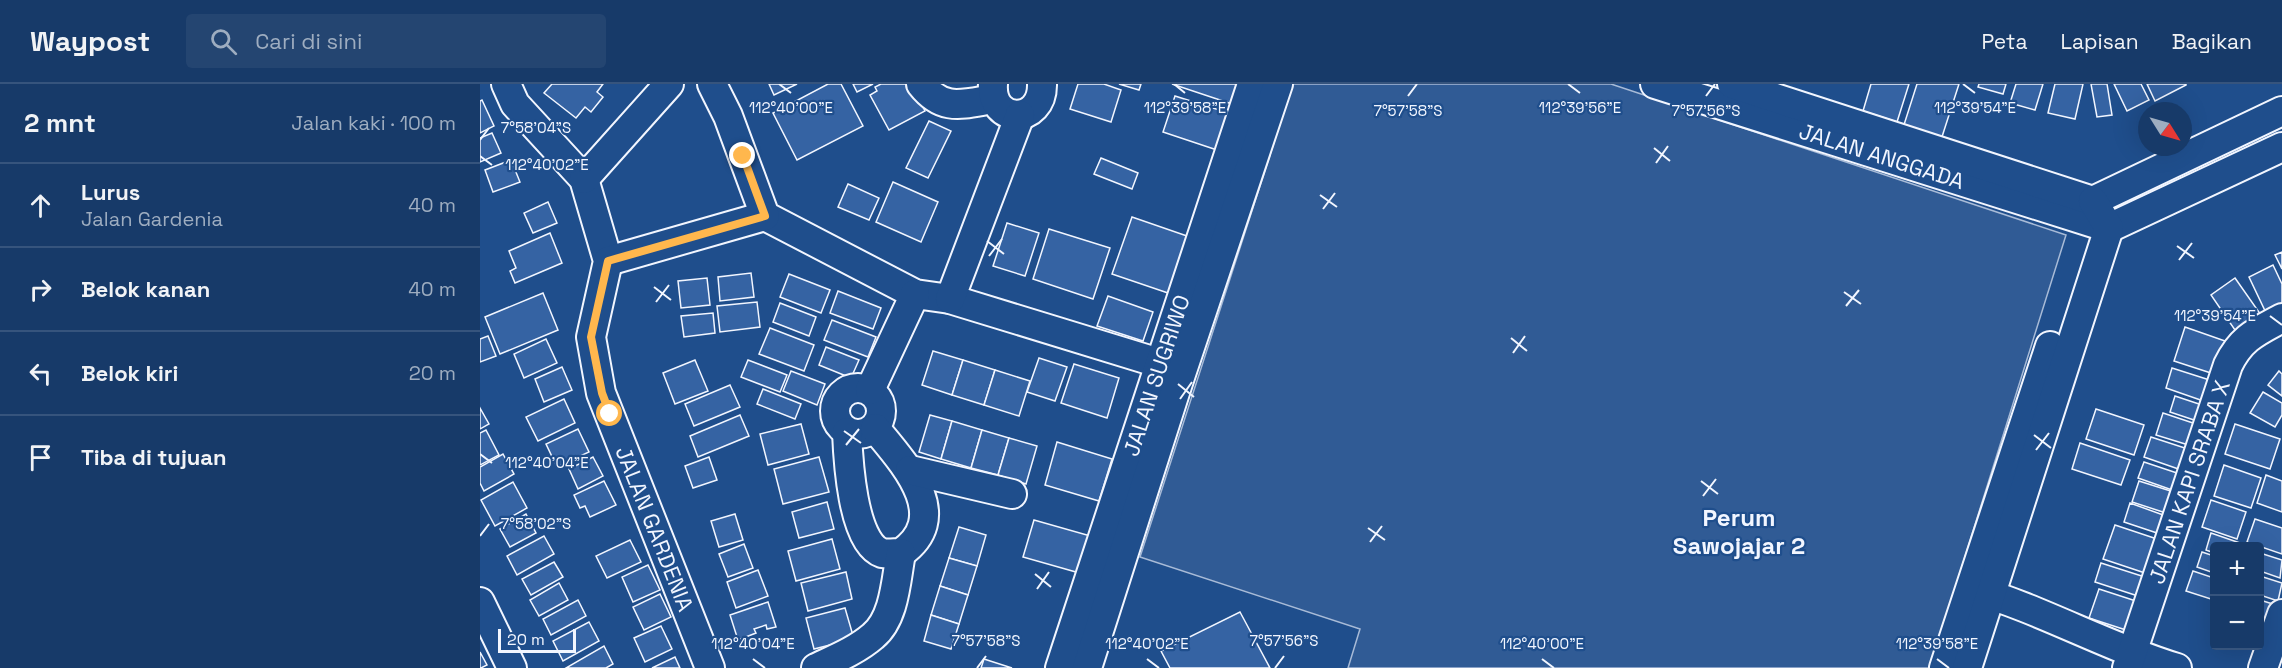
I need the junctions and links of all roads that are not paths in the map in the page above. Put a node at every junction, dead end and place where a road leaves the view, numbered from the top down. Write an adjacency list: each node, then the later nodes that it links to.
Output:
1 (506, 84): 14 (street)
2 (669, 84): 14 (street)
3 (712, 84): 15 (street)
4 (921, 84): 10 (street)
5 (1042, 84): 12 (street)
6 (1252, 84): 21 (street, JALAN SUGRIWO)
7 (1278, 84): 21 (street, JALAN SUGRIWO)
8 (1655, 84): 16 (street, JALAN ANGGADA)
9 (1732, 84): 16 (street, JALAN ANGGADA)
10 (993, 92): 12 (street)
11 (2282, 111): 16 (street)
12 (1020, 115): 19 (street)
13 (2282, 147): 16 (street)
14 (584, 180): 17 (street, JALAN GARDENIA)
15 (765, 216): 17 (street); 18 (street)
16 (2097, 217): 27 (street)
17 (608, 261): 32 (street, JALAN GARDENIA)
18 (915, 294): 19 (street); 22 (street)
19 (950, 299): 21 (street)
20 (2282, 318): 30 (street, JALAN KAPI SRABA X)
21 (1168, 373): 34 (street, JALAN SUGRIWO); 35 (street, JALAN SUGRIWO)
22 (870, 390): 23 (street); 23 (street)
23 (861, 430): 24 (street); 26 (street)
24 (910, 470): 25 (street); 26 (street)
25 (1012, 494)
26 (901, 553): 33 (street)
27 (1980, 591): 30 (street); 36 (street); 37 (street)
28 (480, 602): 31 (street)
29 (2282, 614): 39 (street)
30 (2129, 661): 38 (street)
31 (512, 668)
32 (710, 668)
33 (816, 668)
34 (1060, 668)
35 (1087, 668)
36 (1944, 668)
37 (1966, 668)
38 (2177, 668)
39 (2263, 668)

